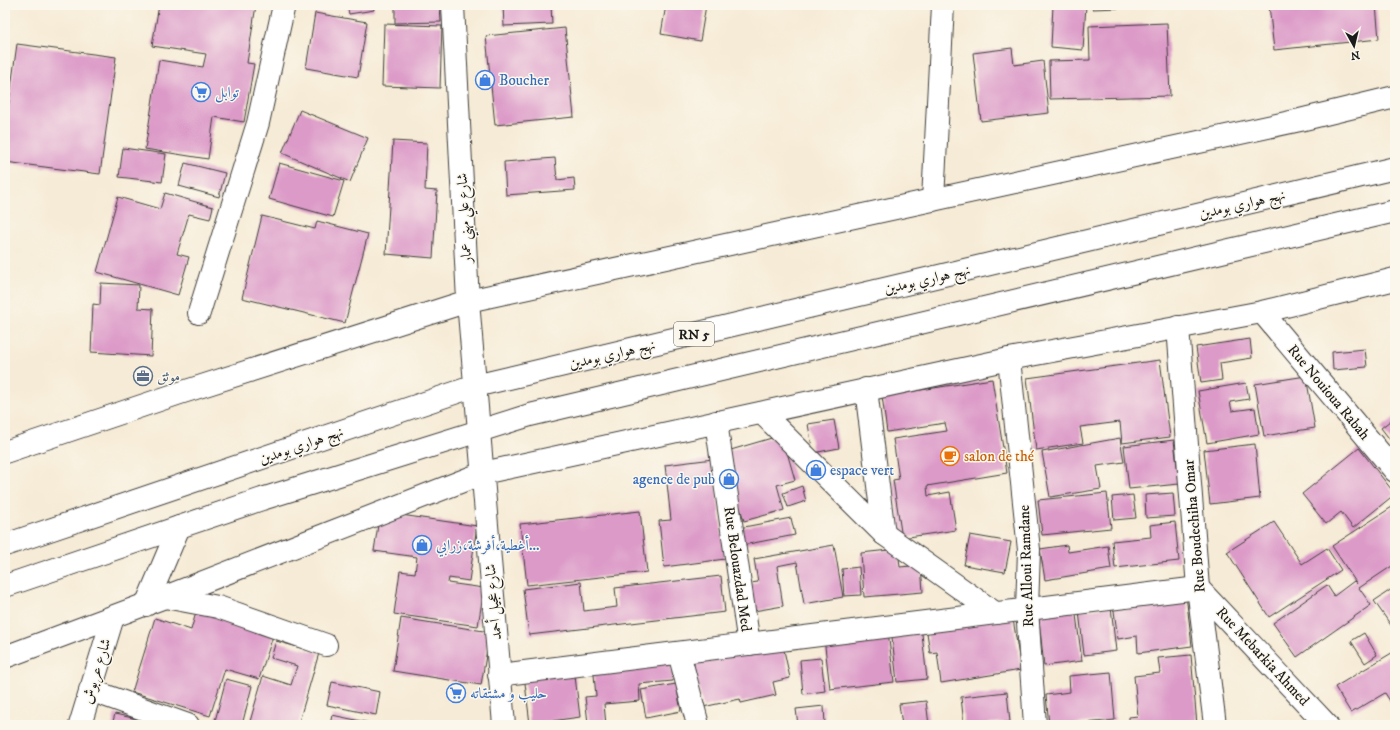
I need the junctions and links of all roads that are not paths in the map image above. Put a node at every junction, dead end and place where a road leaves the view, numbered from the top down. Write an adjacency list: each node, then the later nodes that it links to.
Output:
1 (284, 5): 11 (street)
2 (453, 5): 9 (street, شارع علي مهني عمار)
3 (943, 5): 6 (street)
4 (1395, 97): 6 (street)
5 (1395, 168): 14 (street, نهج هواري بومدين / RN 5)
6 (933, 200): 9 (street)
7 (1395, 210): 18 (street)
8 (1395, 279): 10 (street)
9 (468, 301): 14 (street, شارع علي مهني عمار); 19 (street)
10 (1262, 312): 12 (street); 20 (street, Rue Nouioua Rabah)
11 (199, 313)
12 (1178, 327): 13 (street); 26 (street, Rue Boudechiha Omar)
13 (1009, 359): 15 (street); 28 (street, Rue Alloui Ramdane)
14 (475, 386): 18 (street, شارع علي مهني عمار); 24 (street, نهج هواري بومدين / RN 5)
15 (866, 389): 16 (street); 23 (street)
16 (762, 413): 17 (street); 23 (street)
17 (716, 422): 21 (street); 31 (street, Rue Belouazdad Med)
18 (479, 431): 21 (street, شارع عجيل أحمد); 22 (street)
19 (5, 452)
20 (1395, 471)
21 (483, 473): 27 (street); 35 (street, شارع عجيل أحمد)
22 (179, 527): 25 (street); 27 (street)
23 (884, 534): 29 (street)
24 (5, 545)
25 (5, 586)
26 (1198, 588): 28 (street); 42 (street, Rue Boudechiha Omar); 43 (street, Rue Mebarkia Ahmed)
27 (155, 601): 30 (street); 32 (street)
28 (1027, 609): 29 (street); 41 (street, Rue Alloui Ramdane)
29 (995, 613): 31 (street)
30 (112, 617): 34 (street); 36 (street, شارع عربوش)
31 (749, 644): 33 (street)
32 (326, 645)
33 (679, 653): 35 (street); 40 (street)
34 (5, 657)
35 (499, 674): 39 (street, شارع عجيل أحمد)
36 (90, 690): 37 (street, شارع عربوش); 38 (street)
37 (80, 725)
38 (188, 725)
39 (504, 725)
40 (698, 725)
41 (1035, 725)
42 (1215, 725)
43 (1327, 725)

